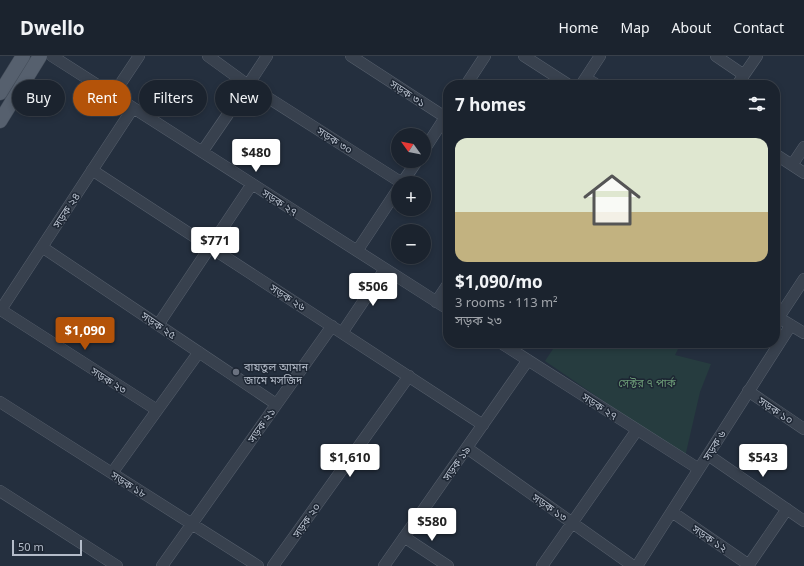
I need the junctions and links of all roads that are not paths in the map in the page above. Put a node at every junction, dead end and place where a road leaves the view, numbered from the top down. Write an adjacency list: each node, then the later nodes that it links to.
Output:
1 (23, 56): 22 (main road)
2 (40, 56): 27 (main road)
3 (52, 56): 14 (street, সড়ক ২৭)
4 (140, 56): 15 (street)
5 (208, 56): 16 (street, সড়ক ৩০)
6 (267, 56): 17 (street)
7 (351, 56): 25 (street, সড়ক ৩১)
8 (524, 56): 19 (street)
9 (600, 56): 20 (street)
10 (716, 56): 13 (street)
11 (757, 56): 13 (street)
12 (481, 57): 18 (street)
13 (744, 75): 21 (street)
14 (89, 80)
15 (124, 80)
16 (241, 80)
17 (251, 80)
18 (469, 80)
19 (561, 80)
20 (584, 80)
21 (741, 80)
22 (0, 93)
23 (272, 100): 36 (street, সড়ক ৩০)
24 (133, 108): 31 (street, সড়ক ২৭); 34 (street, সড়ক ২৪)
25 (443, 113)
26 (227, 116): 31 (street)
27 (0, 121)
28 (443, 121): 29 (street)
29 (431, 139)
30 (804, 147): 33 (street)
31 (202, 152): 37 (street, সড়ক ২৭)
32 (780, 159): 33 (street)
33 (792, 166): 35 (street)
34 (92, 170): 39 (street, সড়ক ২৪); 40 (street, সড়ক ২৬)
35 (804, 173)
36 (391, 176)
37 (252, 184): 40 (street); 41 (street, সড়ক ২৭)
38 (391, 200): 41 (street)
39 (42, 247): 45 (street, সড়ক ২৪); 51 (street, সড়ক ২৫)
40 (210, 247): 51 (street); 53 (street, সড়ক ২৬)
41 (357, 251): 42 (street, সড়ক ২৭)
42 (385, 269): 46 (street, সড়ক ২৭); 54 (street)
43 (804, 279): 49 (street)
44 (443, 292): 46 (street)
45 (4, 298): 48 (street, সড়ক ২৪)
46 (436, 302): 47 (street, সড়ক ২৭)
47 (443, 306)
48 (0, 311): 65 (street, সড়ক ২৩)
49 (780, 312)
50 (780, 318): 52 (street)
51 (158, 325): 59 (street, সড়ক ২৫)
52 (791, 325): 55 (street); 56 (street, সড়ক ৬)
53 (332, 326): 54 (street, সড়ক ২৬); 64 (street, সড়ক ২১)
54 (342, 333): 61 (street, সড়ক ২৬)
55 (804, 334)
56 (780, 342)
57 (509, 348): 60 (street, সড়ক ২৭)
58 (776, 348): 62 (street, সড়ক ৬)
59 (199, 352): 64 (street, সড়ক ২৫); 65 (street)
60 (528, 360): 66 (street, সড়ক ১৯); 68 (street, সড়ক ২৭)
61 (409, 376): 66 (street, সড়ক ২৬); 84 (street, সড়ক ২০)
62 (748, 392): 67 (street, সড়ক ১০); 70 (street, সড়ক ৬)
63 (0, 402): 72 (street, সড়ক ১৮)
64 (276, 404): 78 (street, সড়ক ২১)
65 (157, 410): 72 (street)
66 (483, 424): 69 (street, সড়ক ১৯)
67 (804, 429)
68 (637, 430): 71 (street, সড়ক ২৭); 77 (street)
69 (467, 448): 77 (street, সড়ক ১৩); 79 (street, সড়ক ১৯)
70 (708, 455): 71 (street, সড়ক ৬); 74 (street)
71 (699, 469): 75 (street, সড়ক ৬)
72 (112, 473): 78 (street, সড়ক ১৮)
73 (0, 491): 81 (street)
74 (787, 509): 76 (street); 80 (street)
75 (672, 512): 80 (street, সড়ক ১২); 89 (street, সড়ক ৬)
76 (804, 520)
77 (572, 523): 87 (street); 88 (street, সড়ক ১৩)
78 (191, 524): 82 (street, সড়ক ২১); 83 (street, সড়ক ১৮)
79 (404, 538): 85 (street, সড়ক ১৯); 86 (street)
80 (749, 565)
81 (117, 566)
82 (162, 566)
83 (258, 566)
84 (274, 566)
85 (384, 566)
86 (448, 566)
87 (542, 566)
88 (633, 566)
89 (637, 566)

